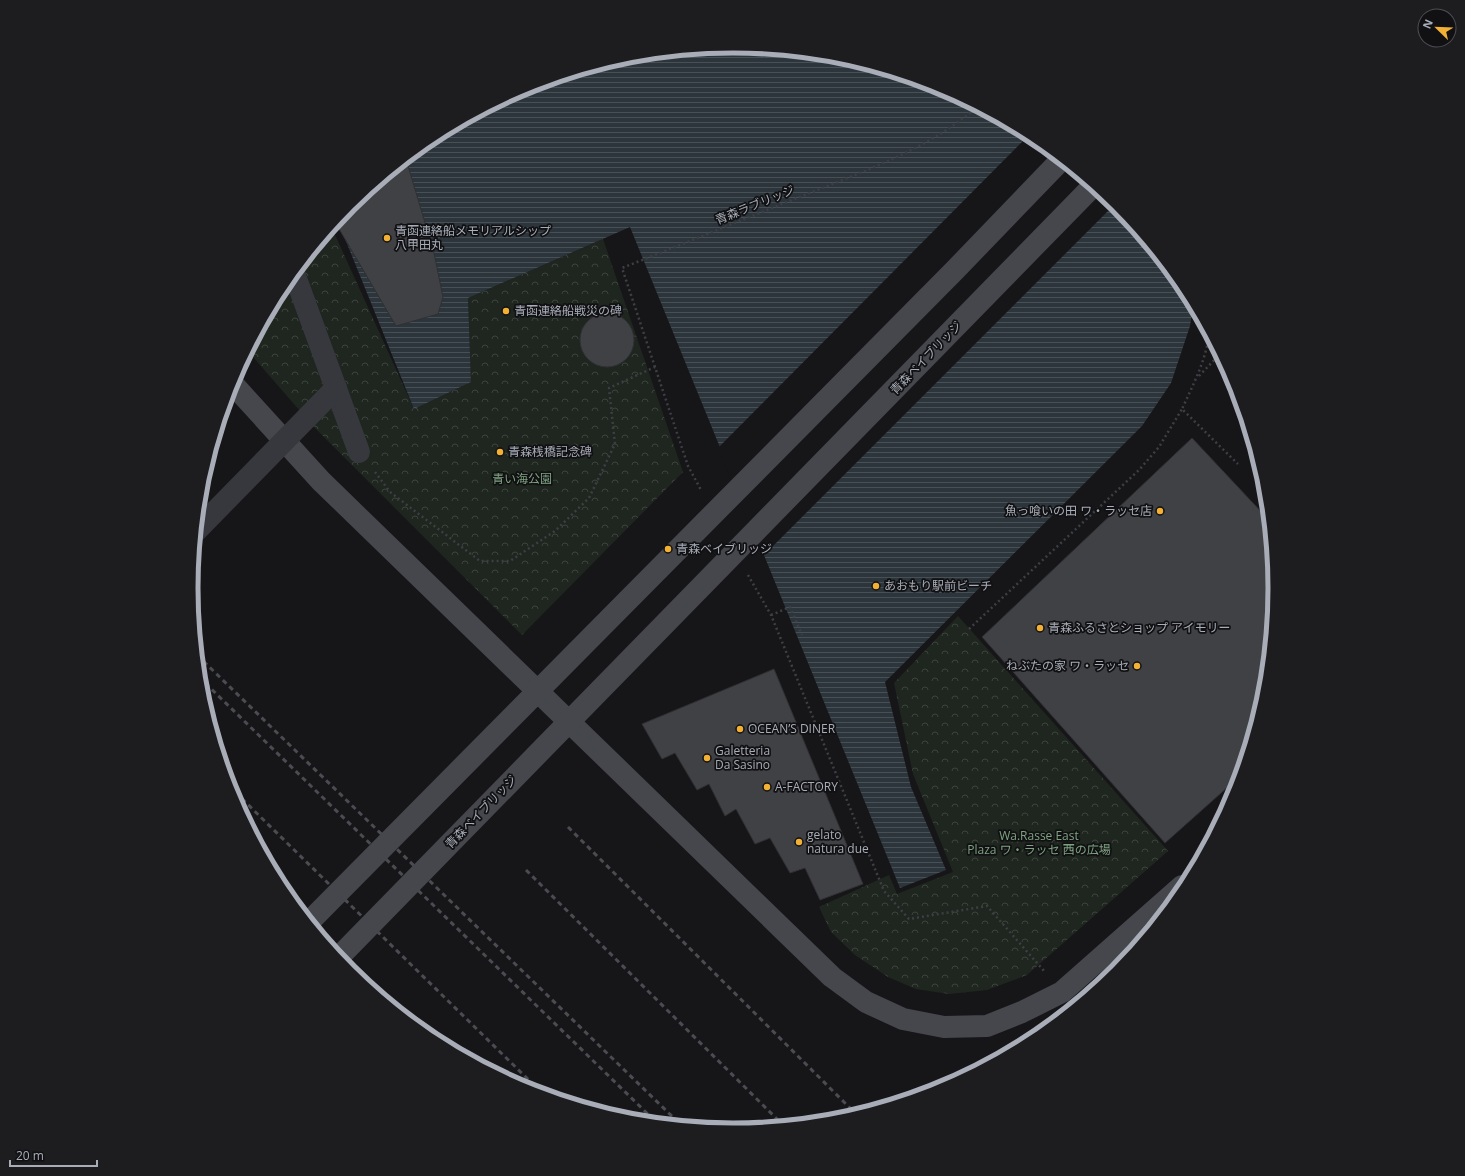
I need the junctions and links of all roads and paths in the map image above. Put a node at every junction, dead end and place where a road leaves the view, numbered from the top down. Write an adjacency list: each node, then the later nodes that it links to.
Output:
1 (973, 110): 7 (path, 青森ラブリッジ)
2 (1058, 164): 22 (street, bridge)
3 (1089, 190): 23 (street, 青森ベイブリッジ, bridge)
4 (296, 279): 10 (street)
5 (1208, 343): 8 (path)
6 (1216, 359): 8 (path)
7 (655, 367): 14 (path); 15 (path)
8 (1197, 378): 11 (path)
9 (236, 388): 24 (street)
10 (336, 388): 12 (street); 16 (street, bridge)
11 (1182, 409): 13 (path); 19 (path)
12 (359, 452)
13 (1238, 464)
14 (390, 492)
15 (703, 493)
16 (201, 526)
17 (748, 574): 18 (path)
18 (770, 615): 20 (path); 24 (path)
19 (969, 629)
20 (802, 635)
21 (1165, 902): 24 (street)
22 (312, 919)
23 (342, 954)
24 (1062, 992)

